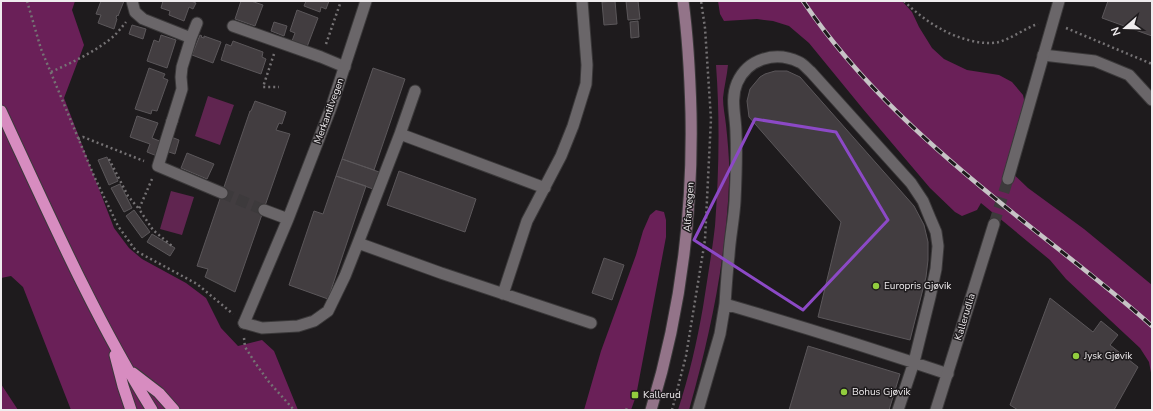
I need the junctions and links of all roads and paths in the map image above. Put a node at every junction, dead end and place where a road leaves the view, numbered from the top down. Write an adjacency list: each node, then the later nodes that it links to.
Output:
1 (27, 1): 19 (path)
2 (132, 1): 9 (street)
3 (341, 1): 16 (path)
4 (366, 1): 18 (street, Merkantilvegen)
5 (582, 1): 29 (street)
6 (683, 1): 49 (main road, Alfarvegen)
7 (904, 1): 11 (path)
8 (1060, 1): 11 (street)
9 (135, 12): 13 (street); 19 (path)
10 (197, 23): 13 (street)
11 (1053, 23): 15 (street); 17 (path)
12 (233, 26): 14 (street)
13 (191, 38): 27 (street)
14 (278, 42): 16 (street); 20 (path)
15 (1043, 55): 22 (street); 28 (street)
16 (321, 57): 18 (street)
17 (1152, 64)
18 (345, 67): 33 (street, Merkantilvegen)
19 (51, 72): 25 (path)
20 (280, 86)
21 (416, 91): 24 (street)
22 (1152, 100)
23 (1, 111): 41 (highway)
24 (400, 134): 29 (street); 35 (street)
25 (78, 139): 27 (path); 39 (path)
26 (109, 159): 31 (path)
27 (158, 166): 30 (street); 31 (path)
28 (1008, 179)
29 (545, 188): 37 (street)
30 (222, 193)
31 (139, 209): 36 (path)
32 (264, 210): 33 (street)
33 (288, 218): 39 (street, Merkantilvegen)
34 (994, 224): 44 (street, Kallerudlia)
35 (358, 243): 37 (street); 39 (street)
36 (172, 246)
37 (503, 294): 40 (street)
38 (725, 304): 42 (street); 42 (street); 50 (street)
39 (244, 323): 48 (path)
40 (591, 323)
41 (111, 339): 43 (highway); 45 (highway)
42 (914, 362): 44 (street); 51 (street)
43 (127, 369): 46 (highway); 47 (highway)
44 (948, 374): 52 (street, Kallerudlia)
45 (131, 410)
46 (152, 410)
47 (174, 410)
48 (294, 410)
49 (650, 410)
50 (698, 410)
51 (898, 410)
52 (936, 410)

